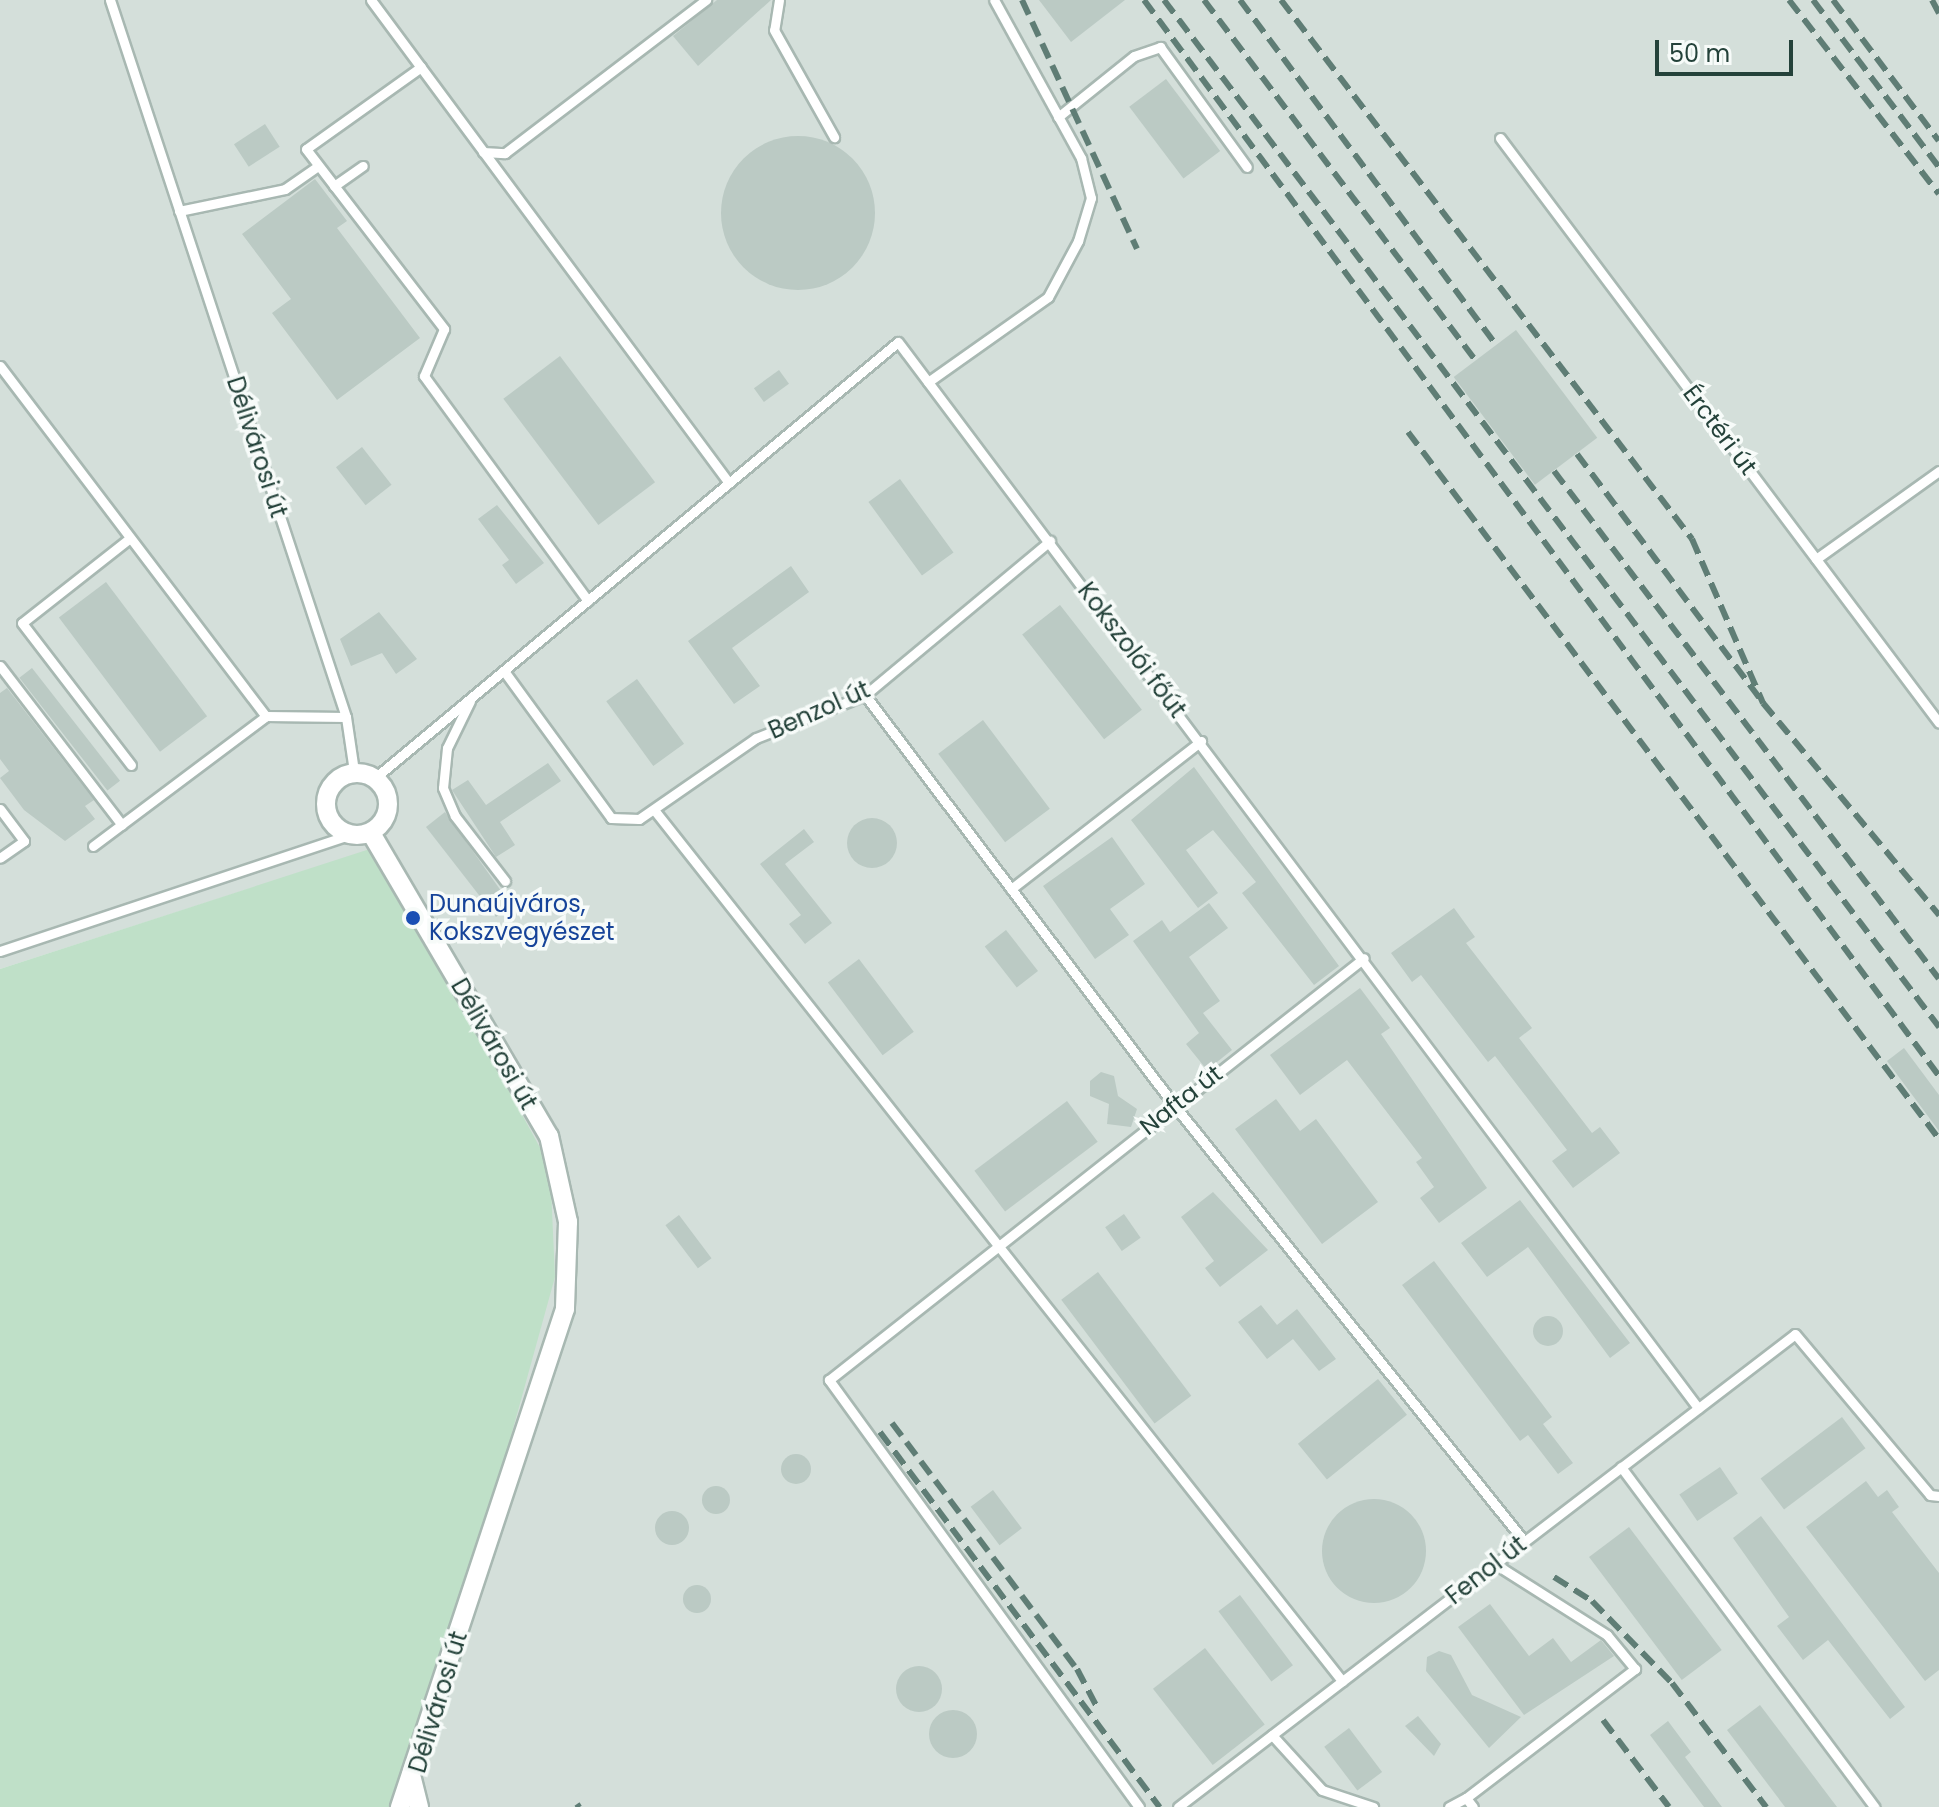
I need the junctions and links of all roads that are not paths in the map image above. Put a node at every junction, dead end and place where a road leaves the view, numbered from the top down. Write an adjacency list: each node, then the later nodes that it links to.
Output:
1 (110, 0): 15 (lane, Délivárosi út)
2 (371, 0): 6 (lane)
3 (706, 0): 10 (lane)
4 (779, 0): 8 (lane)
5 (994, 0): 7 (lane)
6 (421, 67): 10 (lane); 11 (lane)
7 (1058, 117): 13 (lane); 17 (lane)
8 (834, 137)
9 (1500, 138): 22 (lane, Érctéri út)
10 (483, 152): 19 (lane)
11 (318, 166): 14 (lane); 15 (lane)
12 (363, 166): 14 (lane)
13 (1247, 167)
14 (334, 186): 23 (lane)
15 (179, 211): 29 (lane, Délivárosi út)
16 (0, 366): 20 (lane)
17 (928, 382): 19 (lane, Kokszolói főút); 21 (lane, Kokszolói főút)
18 (1939, 471): 22 (lane)
19 (729, 483): 23 (lane)
20 (130, 538): 28 (lane); 32 (lane)
21 (1050, 541): 26 (lane, Benzol út); 31 (lane, Kokszolói főút)
22 (1816, 559): 30 (lane, Érctéri út)
23 (588, 601): 25 (lane)
24 (0, 666): 37 (lane)
25 (504, 671): 27 (lane); 36 (lane, Benzol út)
26 (865, 695): 36 (lane, Benzol út); 43 (lane)
27 (471, 698): 34 (lane); 42 (lane)
28 (266, 716): 29 (lane); 37 (lane)
29 (346, 717): 33 (lane, Délivárosi út)
30 (1939, 723)
31 (1201, 741): 43 (lane); 45 (lane, Kokszolói főút)
32 (131, 765)
33 (354, 771): 34 (street); 39 (street)
34 (376, 777): 38 (street)
35 (0, 809): 41 (lane)
36 (655, 811): 47 (lane)
37 (122, 825): 40 (lane)
38 (371, 833): 39 (street); 55 (street, Délivárosi út)
39 (348, 835): 44 (lane)
40 (93, 846)
41 (0, 858)
42 (505, 881)
43 (1011, 889): 46 (lane)
44 (0, 951)
45 (1364, 958): 46 (lane, Nafta út); 48 (lane, Kokszolói főút)
46 (1174, 1105): 47 (lane, Nafta út); 51 (lane)
47 (999, 1245): 53 (lane); 59 (lane, Nafta út)
48 (1698, 1408): 49 (lane, Fenol út); 50 (lane, Fenol út)
49 (1621, 1467): 51 (lane, Fenol út); 64 (lane)
50 (1939, 1496)
51 (1524, 1541): 52 (lane, Fenol út)
52 (1495, 1564): 53 (lane, Fenol út); 56 (lane)
53 (1342, 1681): 54 (lane, Fenol út)
54 (1272, 1735): 60 (lane, Fenol út); 61 (lane)
55 (411, 1775): 57 (street); 58 (street, Délivárosi út)
56 (1466, 1798): 62 (lane); 63 (lane)
57 (400, 1807)
58 (419, 1807)
59 (1139, 1807)
60 (1178, 1807)
61 (1373, 1807)
62 (1449, 1807)
63 (1473, 1807)
64 (1874, 1807)

